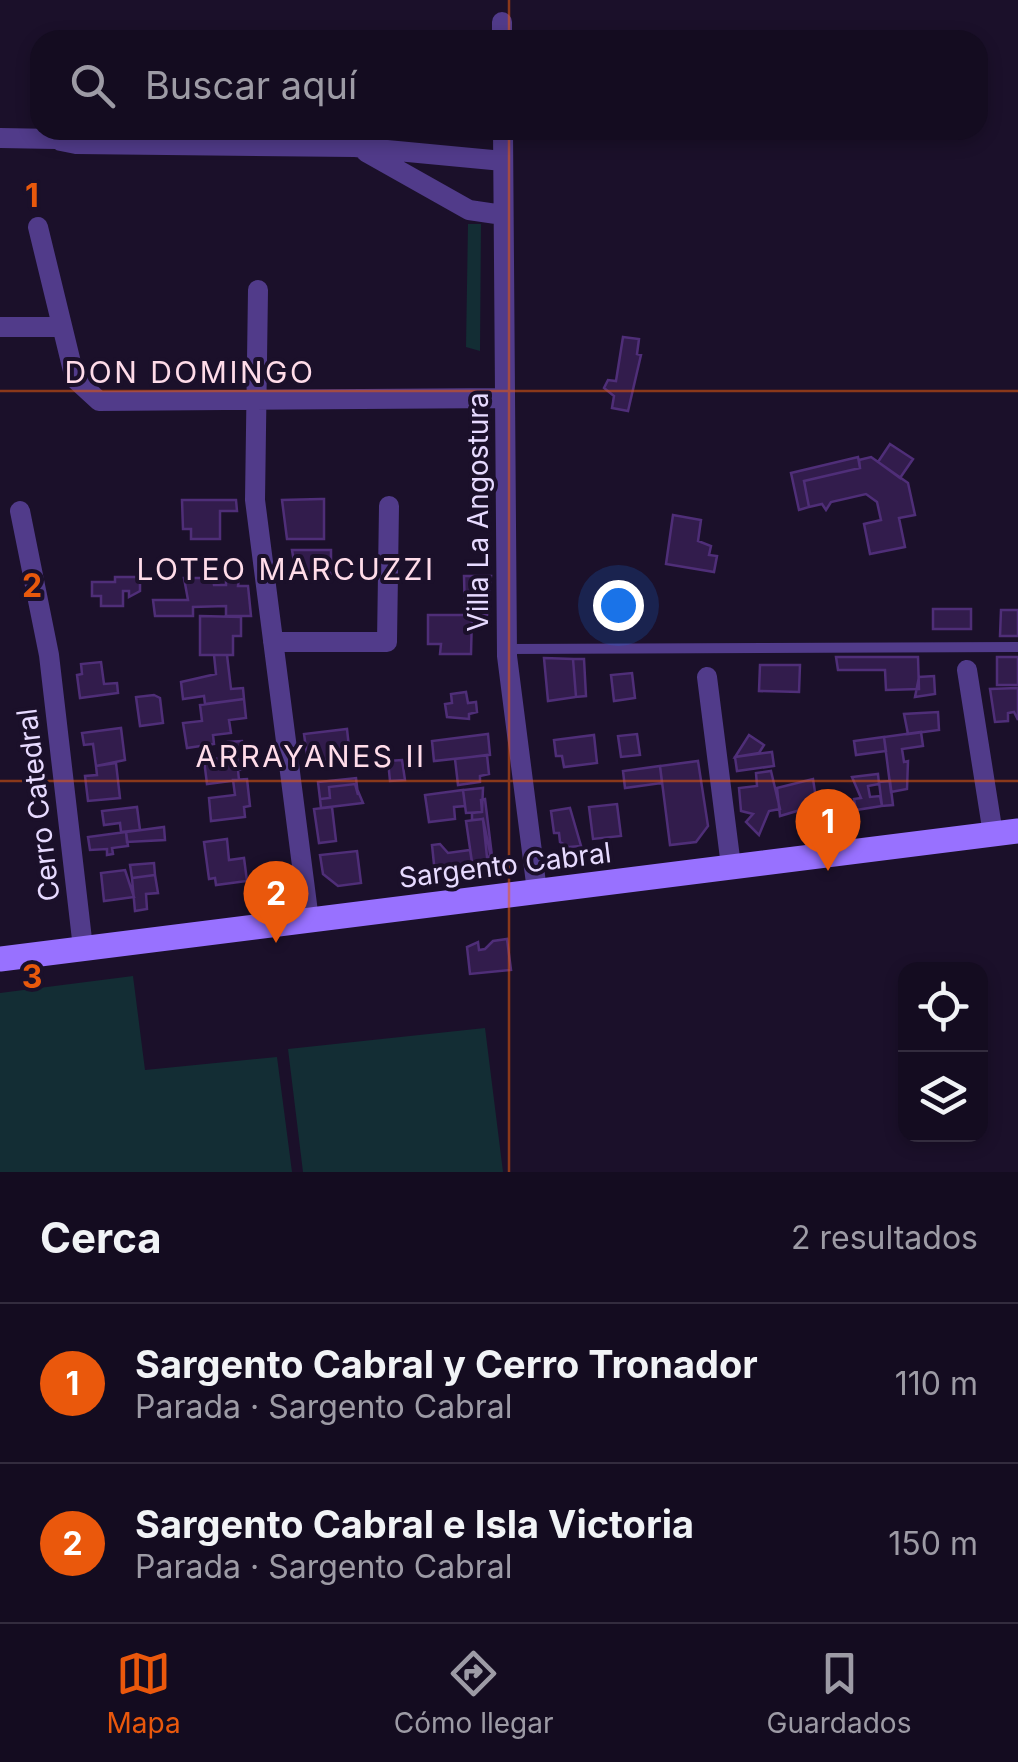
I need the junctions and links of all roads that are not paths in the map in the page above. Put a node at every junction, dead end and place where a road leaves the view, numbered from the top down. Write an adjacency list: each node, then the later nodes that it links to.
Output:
1 (30, 136): 2 (street)
2 (0, 138)
3 (66, 140): 5 (street)
4 (503, 140): 6 (street, Villa La Angostura)
5 (356, 147): 6 (street); 7 (street)
6 (503, 161): 7 (street, Villa La Angostura)
7 (504, 215): 12 (street, Villa La Angostura)
8 (38, 226): 11 (street)
9 (258, 290): 13 (street)
10 (0, 326): 11 (street)
11 (62, 327): 13 (street)
12 (505, 398): 13 (street); 18 (street, Villa La Angostura)
13 (256, 402): 16 (street)
14 (389, 506): 16 (street)
15 (20, 511): 25 (street, Cerro Catedral)
16 (273, 642): 24 (street)
17 (1018, 647): 18 (lane)
18 (507, 648): 23 (street, Villa La Angostura)
19 (966, 670): 21 (street)
20 (707, 677): 22 (street)
21 (1006, 833): 22 (main road, Sargento Cabral)
22 (732, 866): 23 (main road, Sargento Cabral)
23 (537, 891): 24 (main road, Sargento Cabral)
24 (309, 920): 25 (main road, Sargento Cabral)
25 (82, 948): 26 (main road, Sargento Cabral)
26 (0, 959)

